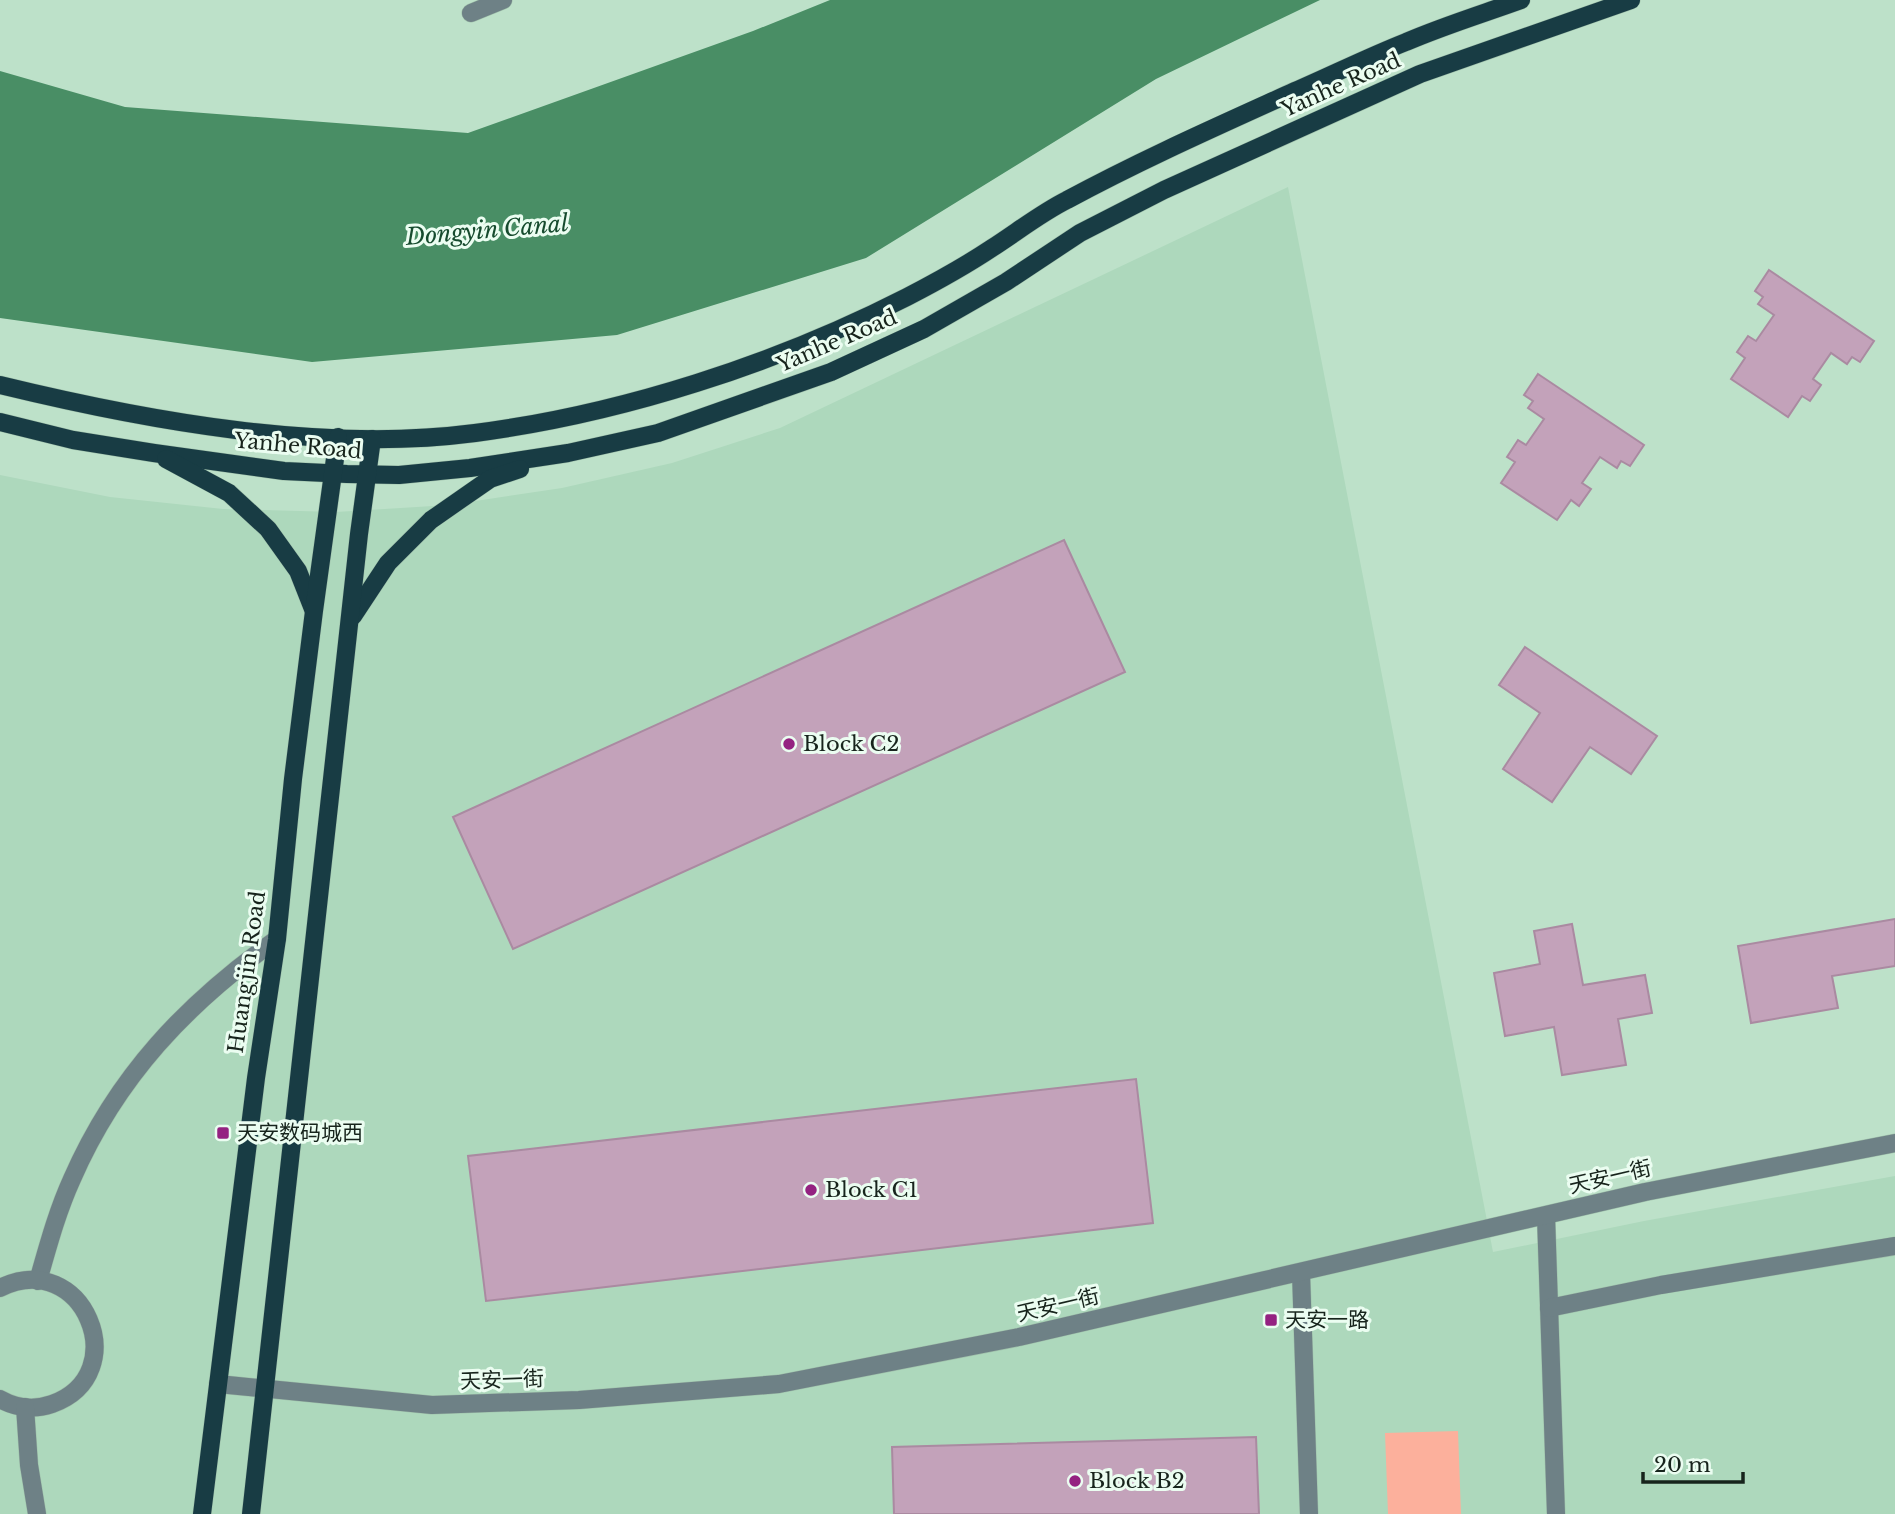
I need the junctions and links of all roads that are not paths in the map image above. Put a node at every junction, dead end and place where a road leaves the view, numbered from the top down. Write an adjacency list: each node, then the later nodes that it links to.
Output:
1 (503, 0): 4 (street)
2 (1521, 0): 8 (main road, Yanhe Road)
3 (1631, 0): 10 (main road, Yanhe Road)
4 (471, 13)
5 (0, 385): 7 (main road, Yanhe Road)
6 (0, 422): 9 (main road, Yanhe Road)
7 (338, 437): 8 (main road, Yanhe Road); 11 (main road, Huangjin Road)
8 (372, 439): 12 (main road)
9 (154, 453): 11 (main road, Yanhe Road); 13 (main road)
10 (568, 453): 12 (main road, Yanhe Road); 14 (main road)
11 (333, 474): 12 (main road, Yanhe Road); 13 (main road, Huangjin Road)
12 (368, 474): 14 (main road)
13 (314, 611): 15 (main road, Huangjin Road)
14 (351, 618): 24 (main road)
15 (277, 939): 20 (street); 23 (main road, Huangjin Road)
16 (1895, 1143): 17 (street, 天安一街)
17 (1546, 1216): 19 (street, 天安一街); 22 (street)
18 (1895, 1246): 22 (street)
19 (1301, 1273): 24 (street, 天安一街); 30 (street)
20 (38, 1280): 21 (street); 26 (street)
21 (0, 1288)
22 (1549, 1308): 31 (street)
23 (218, 1384): 24 (street, 天安一街); 28 (main road, Huangjin Road)
24 (266, 1389): 29 (main road)
25 (0, 1399): 26 (street)
26 (25, 1407): 27 (street)
27 (37, 1514)
28 (202, 1514)
29 (251, 1514)
30 (1309, 1514)
31 (1556, 1514)

